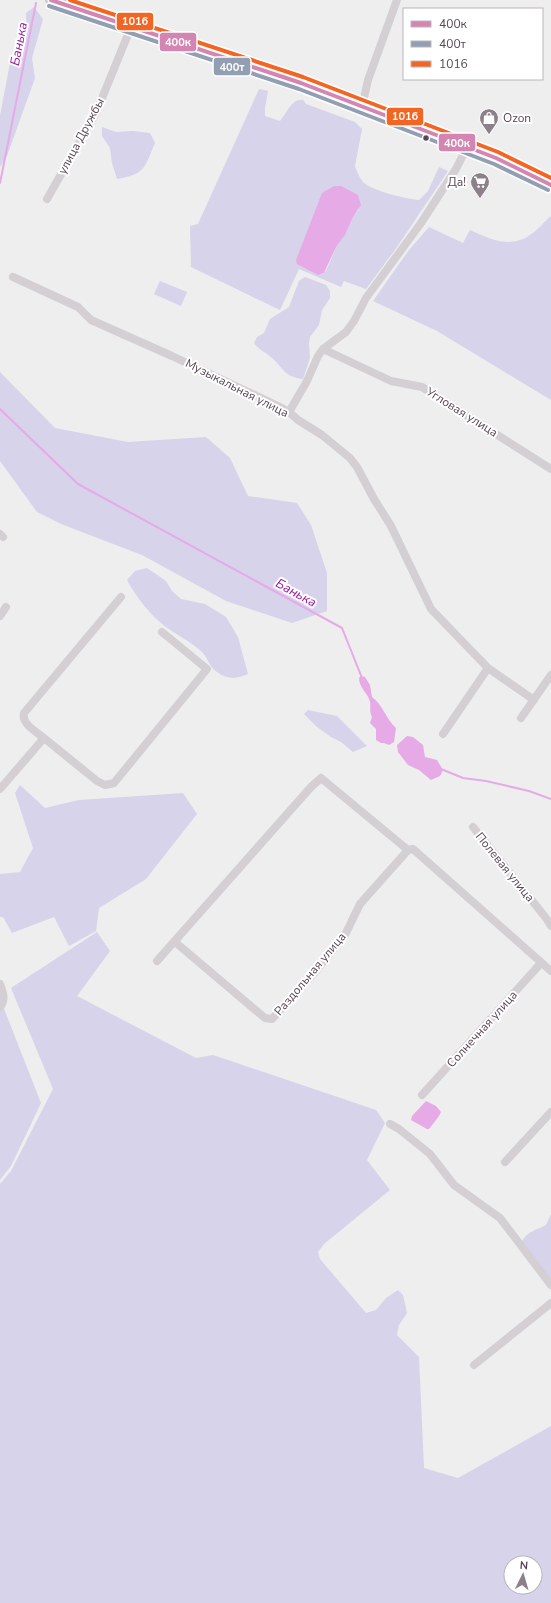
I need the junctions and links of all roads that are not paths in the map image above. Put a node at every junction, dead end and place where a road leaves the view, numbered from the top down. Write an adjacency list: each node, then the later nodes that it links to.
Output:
1 (52, 0): 3 (main road)
2 (397, 0): 4 (street)
3 (131, 27): 4 (main road); 7 (street, улица Дружбы)
4 (362, 107): 5 (main road)
5 (467, 147): 6 (main road); 9 (street)
6 (551, 185)
7 (47, 199)
8 (14, 277): 10 (street, Музыкальная улица)
9 (323, 350): 10 (street); 11 (street, Угловая улица)
10 (289, 412): 16 (street, Музыкальная улица)
11 (551, 469)
12 (121, 597): 21 (street)
13 (6, 607): 14 (street)
14 (0, 616)
15 (162, 632): 21 (street)
16 (488, 668): 18 (street, Музыкальная улица); 20 (street)
17 (551, 675): 18 (street)
18 (534, 700): 19 (street)
19 (521, 718)
20 (443, 734)
21 (44, 738): 22 (street)
22 (0, 789)
23 (473, 828): 25 (street, Полевая улица)
24 (408, 850): 26 (street); 26 (street, Раздольная улица); 28 (street)
25 (551, 926)
26 (175, 942): 27 (street)
27 (157, 961)
28 (541, 963): 29 (street); 32 (street, Солнечная улица)
29 (551, 971)
30 (0, 984): 31 (street)
31 (0, 1007)
32 (422, 1095)
33 (551, 1112): 35 (street)
34 (390, 1124): 36 (street)
35 (505, 1162)
36 (551, 1285)
37 (551, 1303): 38 (street)
38 (474, 1365)

